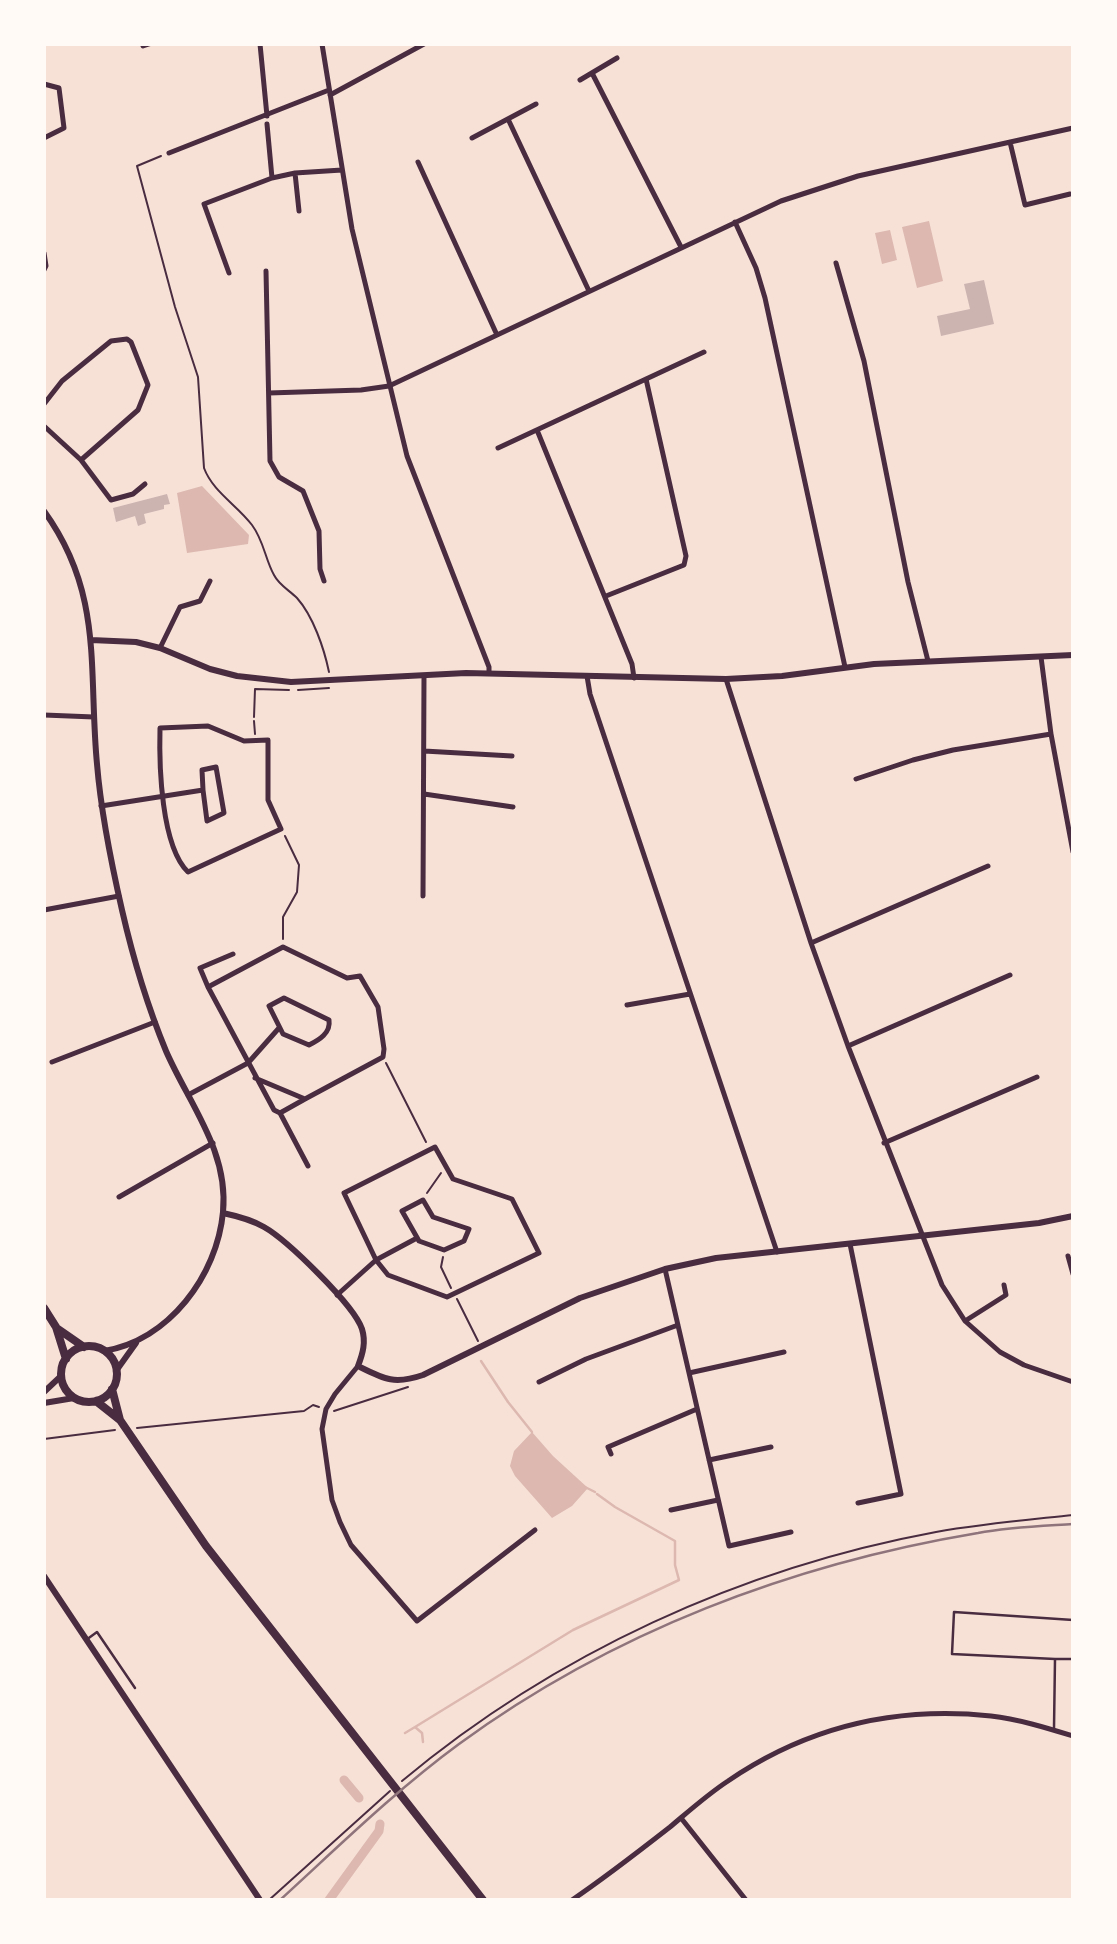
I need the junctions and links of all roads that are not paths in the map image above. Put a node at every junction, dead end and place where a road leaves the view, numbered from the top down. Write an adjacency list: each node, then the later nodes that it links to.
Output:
1 (260, 44): 10 (street)
2 (322, 44): 8 (street)
3 (424, 44): 8 (street)
4 (617, 58): 5 (street)
5 (592, 73): 6 (street); 25 (street)
6 (580, 80)
7 (44, 84): 14 (street)
8 (329, 93): 10 (street); 19 (street)
9 (536, 104): 11 (street)
10 (267, 116): 17 (street)
11 (508, 119): 15 (street); 31 (street)
12 (267, 124): 21 (street)
13 (1073, 128): 16 (street)
14 (44, 138)
15 (472, 138)
16 (1010, 142): 22 (street); 24 (street)
17 (169, 153)
18 (418, 162): 32 (street)
19 (342, 170): 20 (street); 35 (street)
20 (295, 173): 21 (street); 23 (street)
21 (272, 178): 30 (street)
22 (1070, 194)
23 (299, 211)
24 (735, 222): 25 (street); 52 (street)
25 (681, 247): 31 (street)
26 (44, 253): 28 (street)
27 (836, 263): 51 (street)
28 (44, 270)
29 (266, 271): 36 (street)
30 (229, 273)
31 (589, 291): 32 (street)
32 (497, 335): 35 (street)
33 (704, 352): 34 (street)
34 (646, 379): 39 (street); 46 (street)
35 (389, 386): 36 (street); 53 (street)
36 (269, 393): 45 (street)
37 (44, 404): 41 (street)
38 (44, 426): 41 (street)
39 (537, 430): 40 (street); 46 (street)
40 (498, 448)
41 (81, 460): 42 (street)
42 (145, 484)
43 (44, 511): 47 (street)
44 (209, 581): 48 (street)
45 (324, 581)
46 (606, 596): 56 (street)
47 (91, 640): 48 (street); 59 (street)
48 (160, 648): 54 (street)
49 (1073, 655): 50 (street)
50 (1041, 657): 51 (street); 60 (street)
51 (928, 662): 52 (street)
52 (845, 667): 57 (street)
53 (489, 673): 54 (street); 55 (street)
54 (424, 676): 61 (street)
55 (587, 676): 56 (street); 78 (street)
56 (634, 678): 57 (street)
57 (726, 679): 74 (street)
58 (44, 715): 59 (street)
59 (94, 717): 67 (street)
60 (1051, 734): 63 (street); 69 (street)
61 (424, 751): 62 (street); 65 (street)
62 (512, 756)
63 (856, 779)
64 (203, 790): 64 (street); 66 (street)
65 (424, 794): 68 (street); 72 (street)
66 (163, 797): 66 (street); 67 (street)
67 (101, 806): 71 (street)
68 (513, 807)
69 (1073, 852)
70 (988, 866): 74 (street)
71 (119, 896): 73 (street); 80 (street)
72 (423, 897)
73 (44, 910)
74 (811, 943): 82 (street)
75 (233, 954): 77 (street)
76 (1010, 975): 82 (street)
77 (208, 987): 84 (street); 88 (street)
78 (690, 994): 79 (street); 99 (street)
79 (627, 1005)
80 (155, 1022): 83 (street); 87 (street)
81 (279, 1028): 81 (street); 84 (street)
82 (848, 1046): 91 (street)
83 (52, 1062)
84 (248, 1063): 86 (street); 87 (street)
85 (1037, 1077): 91 (street)
86 (255, 1078): 88 (street); 89 (street)
87 (188, 1095): 90 (street)
88 (305, 1099): 89 (street)
89 (280, 1113): 92 (street)
90 (213, 1143): 93 (street); 94 (street)
91 (884, 1143): 96 (street)
92 (307, 1166)
93 (119, 1197)
94 (223, 1213): 105 (street); 110 (street)
95 (1073, 1216): 96 (street)
96 (921, 1236): 98 (street); 107 (street)
97 (417, 1238): 97 (street); 101 (street)
98 (850, 1244): 99 (street); 132 (street)
99 (777, 1252): 102 (street)
100 (1068, 1256): 103 (street)
101 (376, 1260): 101 (street); 105 (street)
102 (665, 1269): 108 (street); 115 (street)
103 (1073, 1274)
104 (1004, 1284): 107 (street)
105 (338, 1295): 115 (street)
106 (44, 1308): 109 (main road)
107 (965, 1321): 120 (street)
108 (678, 1325): 117 (street); 119 (street)
109 (56, 1327): 111 (main road); 114 (main road)
110 (138, 1342): 112 (street); 116 (street)
111 (84, 1347): 112 (main road); 114 (main road)
112 (104, 1351): 116 (main road)
113 (784, 1352): 117 (street)
114 (66, 1359): 118 (main road)
115 (358, 1366): 134 (street)
116 (116, 1371): 121 (main road)
117 (689, 1373): 126 (street)
118 (61, 1376): 122 (street); 123 (main road)
119 (539, 1382)
120 (1073, 1382)
121 (112, 1389): 124 (main road); 127 (main road)
122 (44, 1392)
123 (74, 1398): 124 (main road); 125 (street)
124 (96, 1401): 127 (main road)
125 (44, 1404)
126 (697, 1409): 129 (street); 130 (street)
127 (120, 1420): 146 (main road)
128 (771, 1447): 130 (street)
129 (611, 1454)
130 (709, 1460): 131 (street)
131 (718, 1500): 133 (street); 135 (street)
132 (858, 1503)
133 (671, 1510)
134 (535, 1530)
135 (791, 1532)
136 (44, 1576): 138 (street)
137 (1073, 1620): 139 (lane)
138 (86, 1640): 141 (lane); 145 (street)
139 (1055, 1658): 140 (lane); 142 (lane)
140 (1073, 1659)
141 (135, 1688)
142 (1054, 1730): 143 (street); 144 (street)
143 (1073, 1736)
144 (681, 1818): 147 (street); 148 (street)
145 (259, 1899)
146 (483, 1900)
147 (572, 1900)
148 (746, 1900)

